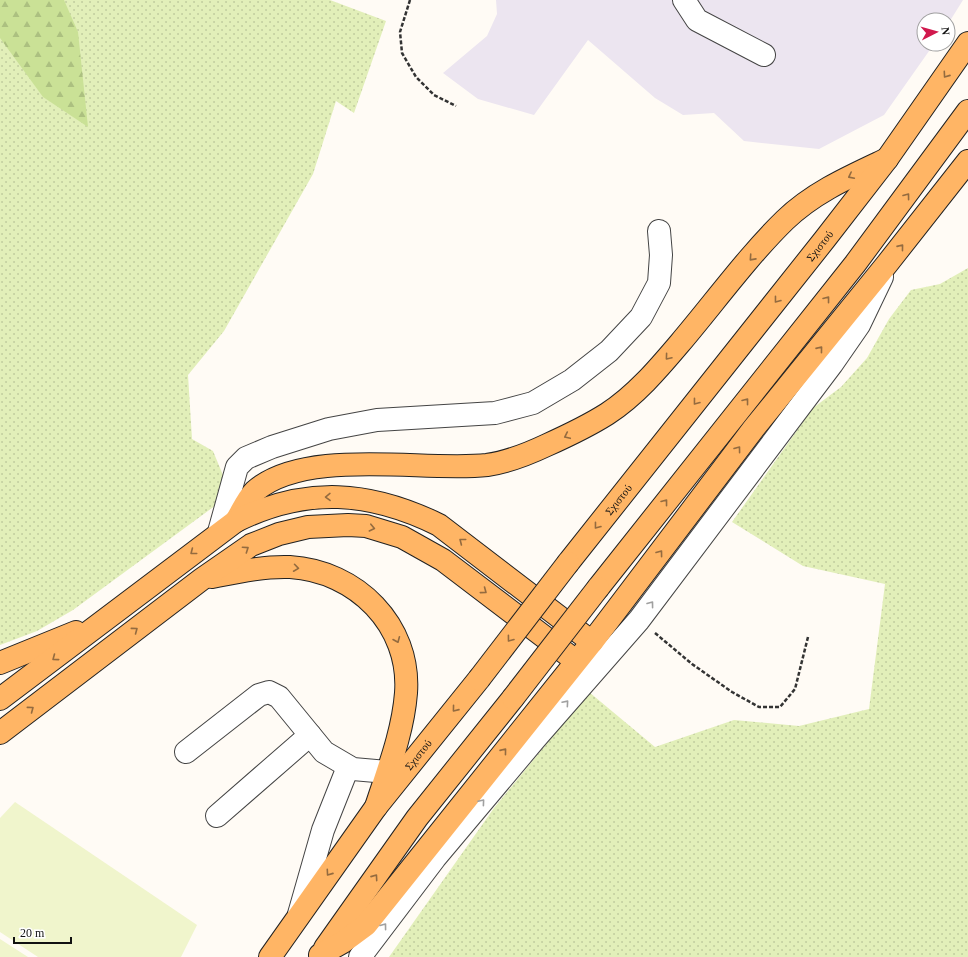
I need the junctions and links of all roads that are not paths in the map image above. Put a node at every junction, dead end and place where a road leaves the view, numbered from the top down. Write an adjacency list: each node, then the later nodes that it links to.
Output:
1 (684, 0): 3 (street)
2 (968, 43): 5 (main road, Σχιστού, one-way to 5)
3 (764, 55)
4 (968, 111): 24 (main road, one-way to 4, bridge)
5 (887, 159): 9 (main road, one-way to 9); 21 (main road, Σχιστού, one-way to 21, bridge)
6 (968, 161): 8 (main road, one-way to 6)
7 (659, 231): 9 (street)
8 (888, 264): 12 (main road, one-way to 8); 26 (street, one-way to 8)
9 (228, 526): 11 (main road, one-way to 11); 12 (main road, one-way to 9)
10 (202, 578): 13 (main road, one-way to 13); 16 (main road, one-way to 10); 20 (main road, one-way to 20)
11 (108, 618): 14 (main road); 15 (main road, one-way to 15)
12 (592, 642): 13 (main road)
13 (576, 662): 24 (main road, one-way to 13)
14 (0, 663)
15 (0, 699)
16 (0, 733)
17 (310, 735): 18 (street); 19 (street); 22 (street)
18 (186, 752)
19 (348, 767): 20 (street); 23 (street)
20 (387, 772): 21 (main road)
21 (376, 807): 23 (main road, Σχιστού, one-way to 23)
22 (217, 816)
23 (298, 917): 25 (main road, Σχιστού)
24 (319, 956)
25 (270, 957)
26 (360, 957)

